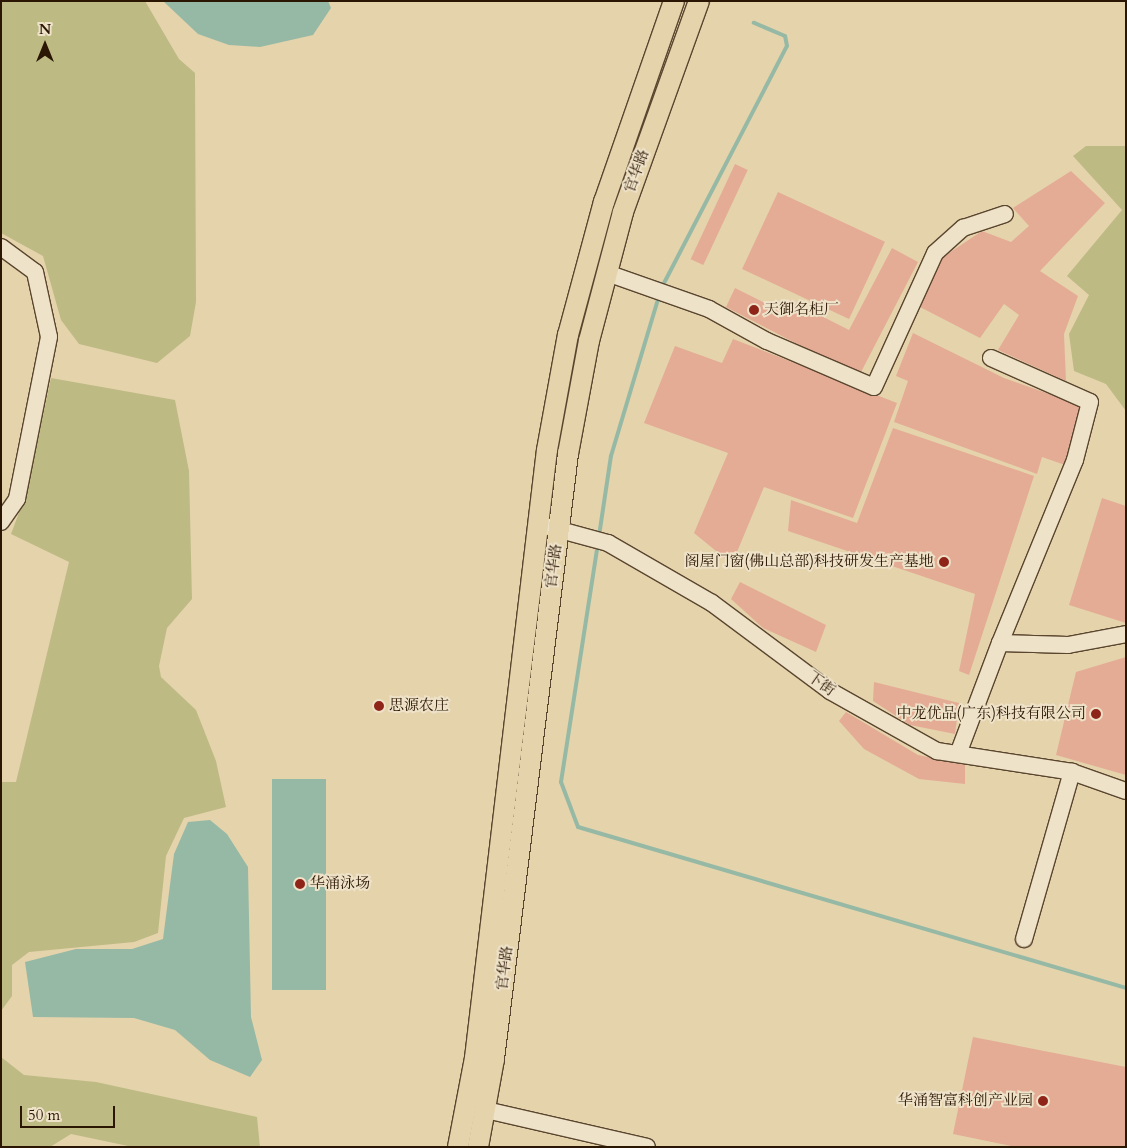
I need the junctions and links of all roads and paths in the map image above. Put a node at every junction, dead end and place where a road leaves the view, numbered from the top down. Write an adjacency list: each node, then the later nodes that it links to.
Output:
1 (674, 1): 8 (main road, 官华路)
2 (699, 1): 5 (main road, 官华路)
3 (1005, 214): 5 (street)
4 (1, 247): 7 (street)
5 (607, 273): 9 (main road, 官华路)
6 (991, 358): 11 (street)
7 (1, 522)
8 (538, 524): 9 (street, 下街); 17 (main road, 官华路)
9 (558, 530): 12 (street, 下街); 16 (main road, 官华路)
10 (1126, 634): 11 (street)
11 (1000, 643): 12 (street)
12 (958, 754): 13 (street, 下街)
13 (1072, 772): 14 (street, 下街); 15 (street)
14 (1126, 791)
15 (1024, 939)
16 (486, 1110): 18 (main road, 官华路); 19 (street)
17 (458, 1147)
18 (478, 1147)
19 (646, 1147)

